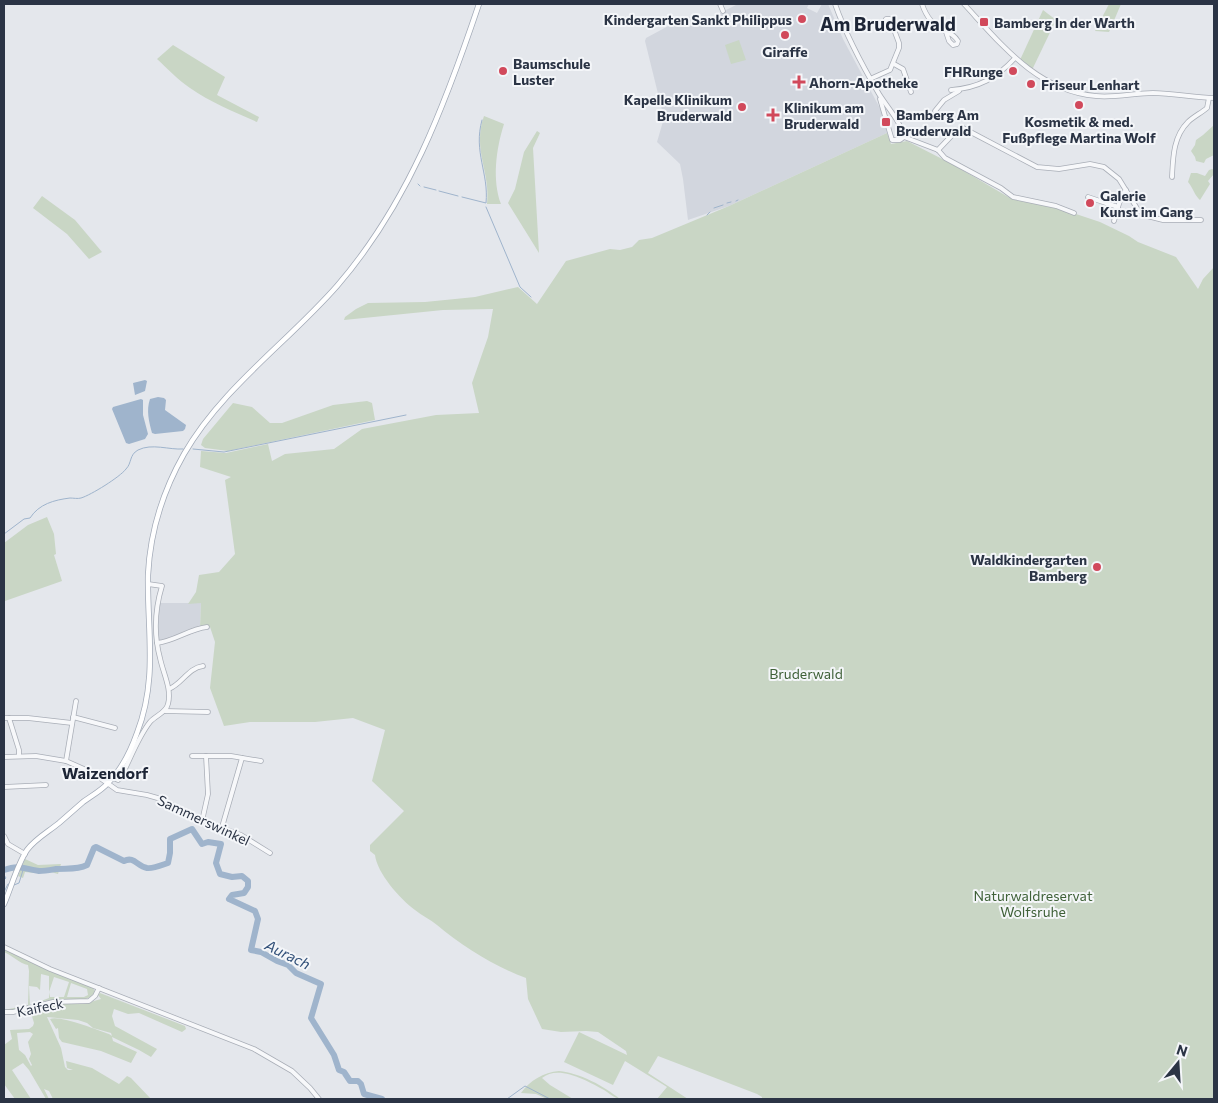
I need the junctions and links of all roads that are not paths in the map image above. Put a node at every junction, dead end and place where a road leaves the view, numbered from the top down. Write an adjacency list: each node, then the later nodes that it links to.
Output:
1 (480, 4): 28 (main road)
2 (720, 4): 6 (street)
3 (835, 4): 11 (street)
4 (922, 4): 8 (street)
5 (964, 4): 9 (street)
6 (723, 10)
7 (893, 29): 10 (street)
8 (946, 32)
9 (1015, 58): 12 (street); 16 (street)
10 (894, 64): 11 (street); 15 (street)
11 (870, 79): 14 (street)
12 (962, 89): 13 (street); 18 (street)
13 (951, 90)
14 (878, 92): 19 (street); 19 (street)
15 (911, 92)
16 (1209, 98): 17 (street); 21 (street)
17 (1214, 98)
18 (934, 112)
19 (904, 137): 20 (street)
20 (938, 150): 22 (street); 25 (street)
21 (1172, 178)
22 (1126, 190): 24 (street); 26 (street)
23 (1088, 197): 24 (street)
24 (1118, 207): 27 (street)
25 (1074, 212)
26 (1201, 220)
27 (1114, 222)
28 (148, 584): 30 (street); 47 (main road)
29 (207, 627): 30 (street)
30 (157, 643): 32 (street)
31 (203, 666): 32 (street)
32 (169, 689): 34 (street)
33 (76, 701): 36 (street)
34 (165, 711): 35 (street); 47 (street)
35 (208, 712)
36 (73, 717): 38 (street); 39 (street)
37 (6, 718): 38 (street); 41 (street)
38 (72, 723): 45 (street)
39 (115, 728)
40 (4, 756): 41 (street, Sammerswinkel)
41 (19, 756): 45 (street, Sammerswinkel)
42 (192, 756): 43 (street)
43 (206, 756): 44 (street); 51 (street)
44 (242, 758): 46 (street); 52 (street)
45 (66, 761): 49 (street, Sammerswinkel)
46 (260, 761)
47 (113, 778): 49 (main road)
48 (46, 784): 50 (street)
49 (108, 784): 51 (street, Sammerswinkel); 55 (main road)
50 (4, 787)
51 (202, 821): 52 (street, Sammerswinkel)
52 (222, 827): 54 (street, Sammerswinkel)
53 (4, 836): 55 (street)
54 (270, 853)
55 (25, 854): 56 (main road)
56 (4, 904)
57 (4, 947): 58 (street)
58 (99, 988): 59 (street, Kaifeck); 60 (street)
59 (4, 1012)
60 (319, 1099)

